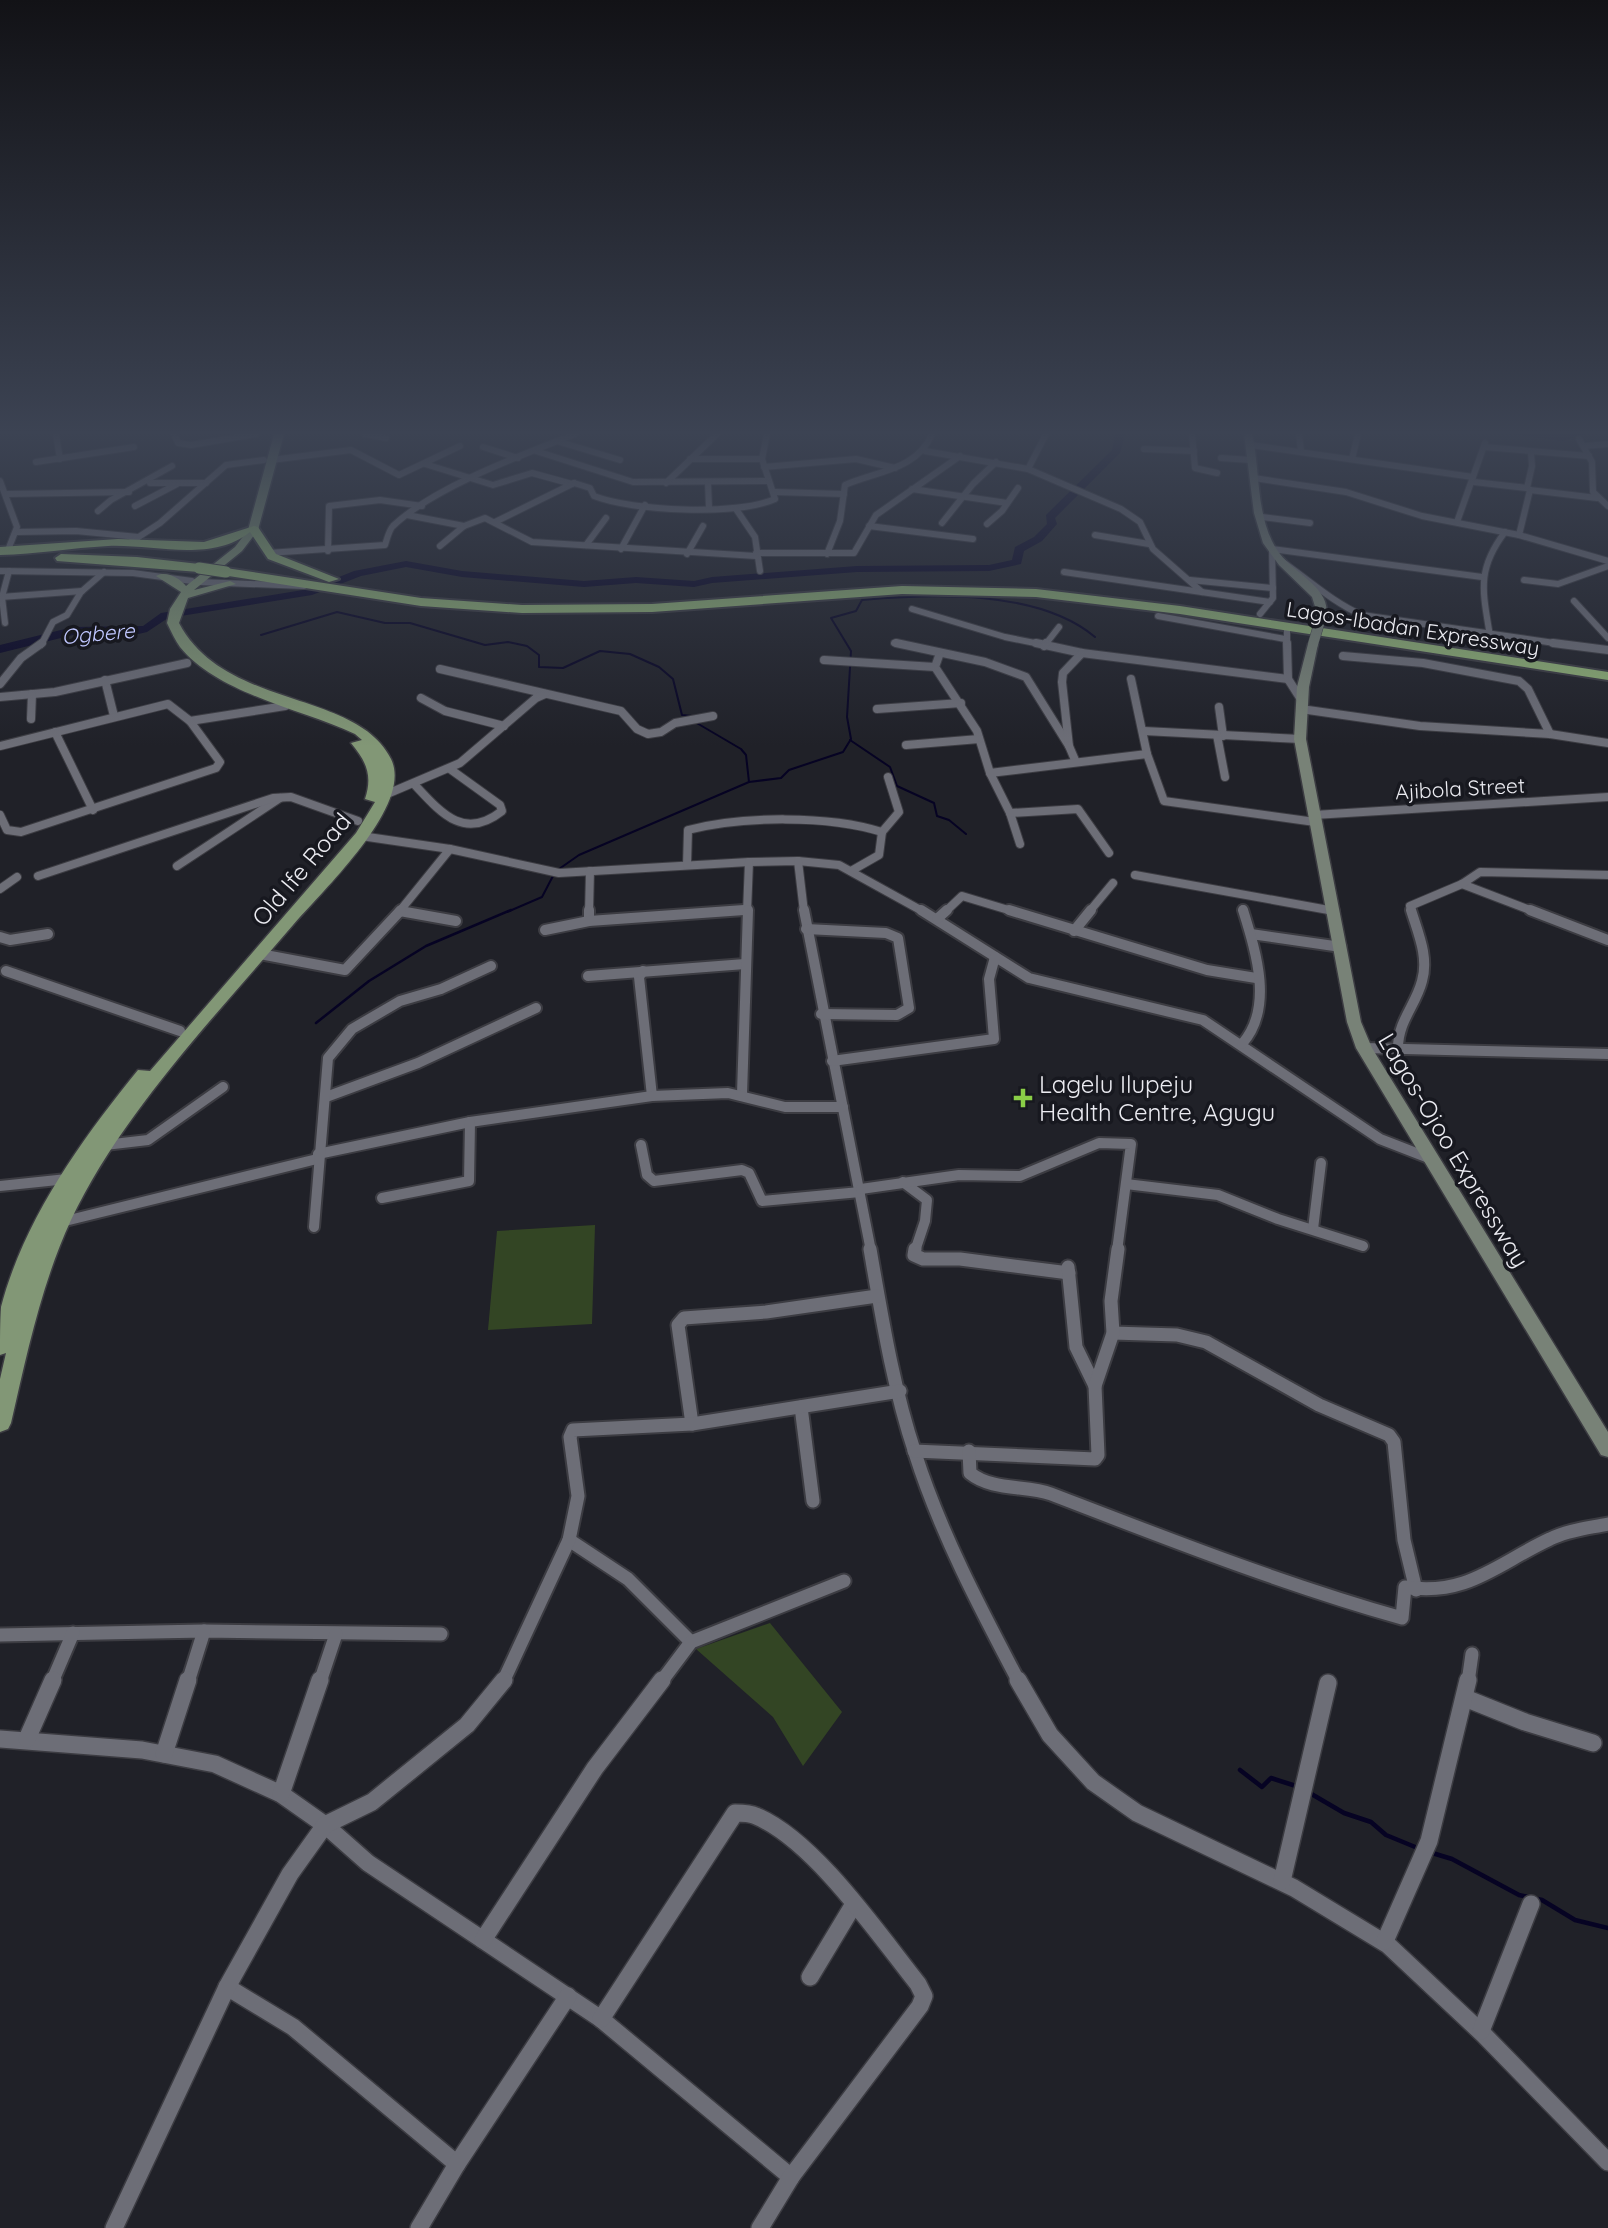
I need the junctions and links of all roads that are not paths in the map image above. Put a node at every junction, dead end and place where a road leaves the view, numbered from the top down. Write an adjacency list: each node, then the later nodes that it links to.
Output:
1 (13, 538): 31 (street)
2 (128, 538): 22 (street)
3 (236, 538): 22 (highway)
4 (242, 538): 47 (main road)
5 (256, 538): 30 (highway)
6 (328, 538): 29 (street)
7 (389, 538): 29 (street)
8 (450, 538): 26 (street)
9 (522, 538): 25 (street)
10 (591, 538): 25 (street)
11 (627, 538): 27 (street)
12 (696, 538): 32 (street)
13 (755, 538): 35 (street)
14 (833, 538): 33 (street)
15 (862, 538): 33 (street)
16 (958, 538): 23 (street)
17 (1108, 538): 24 (street)
18 (1147, 538): 24 (street)
19 (1266, 538): 34 (main road)
20 (1501, 538): 43 (street)
21 (1528, 538): 36 (street)
22 (134, 539): 28 (highway)
23 (973, 540)
24 (1149, 544): 45 (street)
25 (586, 545): 27 (street)
26 (440, 546)
27 (621, 549): 32 (street)
28 (34, 550): 31 (highway, Lagos-Ibadan Expressway); 44 (highway, Lagos-Ibadan Expressway)
29 (328, 551): 30 (street)
30 (268, 553): 44 (highway)
31 (3, 554): 42 (highway, Lagos-Ibadan Expressway, bridge)
32 (687, 554): 35 (street)
33 (827, 554): 35 (street)
34 (1275, 554): 43 (street); 48 (street); 65 (street); 88 (main road, Lagos-Ojoo Expressway, bridge)
35 (756, 555): 38 (street)
36 (1608, 563): 46 (street)
37 (3, 570): 39 (street); 53 (street)
38 (760, 571)
39 (104, 572): 41 (street); 49 (street)
40 (1064, 572): 52 (street)
41 (162, 576): 47 (street); 51 (main road)
42 (228, 578): 47 (street); 51 (main road); 61 (highway, Lagos-Ibadan Expressway)
43 (1482, 578): 65 (street)
44 (332, 579): 52 (highway, Lagos-Ibadan Expressway)
45 (1191, 580): 48 (street); 50 (street)
46 (1524, 580)
47 (195, 581): 51 (main road)
48 (1273, 587): 55 (street)
49 (82, 591): 53 (street); 82 (street)
50 (1202, 592): 52 (street); 55 (street)
51 (183, 593): 57 (main road)
52 (1173, 594): 58 (highway, Lagos-Ibadan Expressway)
53 (1, 597): 59 (street)
54 (1574, 601): 66 (street)
55 (1270, 602): 58 (street)
56 (912, 609): 68 (street)
57 (170, 614): 74 (main road); 90 (main road, Old Ife Road)
58 (1260, 614): 75 (highway, Lagos-Ibadan Expressway)
59 (1, 615): 62 (street)
60 (1158, 616): 61 (street)
61 (1179, 616): 64 (highway, Lagos-Ibadan Expressway)
62 (5, 623)
63 (1059, 627): 68 (street)
64 (1286, 633): 79 (street); 81 (highway, Lagos-Ibadan Expressway)
65 (1490, 636): 69 (street)
66 (1608, 638)
67 (894, 643): 70 (street)
68 (1044, 646): 71 (street)
69 (1608, 650)
70 (940, 653): 76 (street); 106 (street)
71 (1082, 653): 79 (street); 106 (street)
72 (1343, 656): 99 (street)
73 (824, 660): 76 (street)
74 (187, 663): 80 (street); 90 (main road, Old Ife Road)
75 (1608, 666)
76 (935, 667): 87 (street)
77 (440, 669): 84 (street)
78 (1131, 679): 97 (street)
79 (1288, 679): 88 (street)
80 (105, 680): 83 (street); 92 (street)
81 (1607, 682)
82 (0, 684)
83 (32, 694): 85 (street); 94 (street)
84 (539, 695): 93 (street); 96 (street)
85 (0, 696)
86 (421, 698): 96 (street)
87 (961, 703): 91 (street); 101 (street)
88 (1302, 705): 99 (street); 102 (main road, Lagos-Ojoo Expressway)
89 (1219, 707): 100 (street)
90 (295, 708): 95 (street); 114 (main road, Old Ife Road); 121 (main road, Old Ife Road)
91 (877, 709)
92 (114, 716): 95 (street); 98 (street)
93 (713, 716)
94 (31, 719)
95 (190, 721): 117 (street)
96 (504, 726): 109 (street)
97 (1144, 731): 100 (street); 107 (street)
98 (55, 732): 105 (street); 117 (street)
99 (1550, 734): 103 (street)
100 (1220, 736): 102 (street); 112 (street)
101 (979, 739): 104 (street); 110 (street)
102 (1300, 739): 120 (main road, Lagos-Ojoo Expressway)
103 (1608, 743)
104 (906, 745)
105 (0, 746)
106 (1069, 746): 108 (street)
107 (1147, 754): 108 (street); 120 (street, Ajibola Street)
108 (1075, 760): 110 (street)
109 (450, 769): 113 (street); 113 (street)
110 (990, 773): 118 (street)
111 (888, 777): 122 (street)
112 (1224, 777)
113 (414, 784): 114 (street)
114 (387, 794): 121 (main road, Old Ife Road)
115 (282, 796): 121 (street); 129 (street); 134 (street)
116 (1608, 797): 120 (street, Ajibola Street)
117 (93, 810): 119 (street)
118 (1010, 813): 123 (street); 125 (street)
119 (0, 815)
120 (1315, 818): 142 (main road, Lagos-Ojoo Expressway)
121 (360, 828): 124 (street); 154 (main road, Old Ife Road); 164 (main road, Old Ife Road)
122 (882, 832): 128 (street); 131 (street)
123 (1020, 844)
124 (450, 849): 130 (street); 141 (street)
125 (1109, 853)
126 (798, 861): 127 (street); 131 (street); 146 (street)
127 (749, 862): 128 (street); 139 (street)
128 (687, 865): 130 (street)
129 (177, 866)
130 (590, 871): 145 (street)
131 (851, 871): 143 (street)
132 (1135, 875): 142 (street)
133 (1608, 875): 137 (street)
134 (38, 876)
135 (17, 877): 138 (street)
136 (1113, 883): 148 (street)
137 (1462, 884): 152 (street); 167 (street)
138 (0, 889)
139 (747, 909): 145 (street); 156 (street)
140 (1242, 909): 150 (street)
141 (400, 911): 144 (street); 154 (street)
142 (1334, 911): 153 (main road, Lagos-Ojoo Expressway)
143 (937, 919): 148 (street); 155 (street)
144 (456, 921)
145 (589, 921): 147 (street)
146 (806, 929): 163 (street); 163 (street)
147 (545, 930)
148 (1074, 931): 161 (street)
149 (48, 934): 151 (street)
150 (1251, 934): 153 (street); 161 (street)
151 (0, 937)
152 (1608, 940)
153 (1340, 947): 166 (main road, Lagos-Ojoo Expressway)
154 (260, 954): 164 (main road, Old Ife Road)
155 (995, 957): 165 (street); 169 (street)
156 (745, 964): 159 (street); 171 (street)
157 (491, 966): 173 (street)
158 (6, 971): 164 (street)
159 (643, 971): 160 (street); 172 (street)
160 (588, 976)
161 (1256, 978): 165 (street)
162 (536, 1008): 173 (street)
163 (821, 1014): 169 (street)
164 (182, 1034): 176 (main road, Old Ife Road); 181 (main road, Old Ife Road)
165 (1242, 1044): 179 (street)
166 (1364, 1048): 167 (street); 179 (main road, Lagos-Ojoo Expressway)
167 (1398, 1048): 168 (street)
168 (1608, 1054)
169 (832, 1061): 174 (street)
170 (223, 1087): 176 (street)
171 (742, 1094): 172 (street); 174 (street)
172 (652, 1096): 175 (street)
173 (326, 1097): 178 (street)
174 (844, 1107): 185 (street)
175 (470, 1122): 178 (street); 186 (street)
176 (105, 1145): 187 (main road, Old Ife Road)
177 (641, 1145): 185 (street)
178 (318, 1156): 187 (street); 188 (street)
179 (1434, 1160): 199 (main road, Lagos-Ojoo Expressway)
180 (1321, 1163): 189 (street)
181 (67, 1179): 184 (street); 193 (main road, Old Ife Road)
182 (903, 1182): 183 (street); 185 (street); 194 (street)
183 (1126, 1184): 189 (street); 192 (street)
184 (0, 1186)
185 (860, 1191): 191 (street)
186 (382, 1198)
187 (61, 1222): 197 (main road, Old Ife Road)
188 (314, 1227)
189 (1312, 1229): 190 (street)
190 (1363, 1246)
191 (877, 1296): 195 (street); 198 (street)
192 (1113, 1333): 194 (street); 206 (street)
193 (0, 1347)
194 (1095, 1385): 201 (street)
195 (900, 1391): 196 (street); 200 (street)
196 (801, 1407): 198 (street); 202 (street)
197 (0, 1423)
198 (692, 1424): 204 (street)
199 (1608, 1449)
200 (914, 1451): 201 (street); 222 (street)
201 (968, 1451): 206 (street)
202 (813, 1500)
203 (1608, 1524): 206 (street)
204 (569, 1540): 212 (street); 221 (street)
205 (844, 1581): 212 (street)
206 (1416, 1590)
207 (204, 1631): 208 (street); 209 (street); 219 (street)
208 (73, 1633): 211 (street); 217 (street)
209 (336, 1634): 210 (street); 220 (street)
210 (441, 1634)
211 (0, 1635)
212 (691, 1642): 225 (street)
213 (1472, 1654): 215 (street)
214 (1328, 1683): 222 (street)
215 (1465, 1698): 218 (street); 226 (street)
216 (0, 1739): 217 (street)
217 (27, 1740): 219 (street)
218 (1593, 1743)
219 (164, 1754): 220 (street)
220 (281, 1794): 221 (street)
221 (325, 1825): 225 (street); 228 (street)
222 (1282, 1881): 226 (street)
223 (1531, 1903): 231 (street)
224 (853, 1904): 227 (street); 230 (street); 234 (street)
225 (483, 1940): 229 (street)
226 (1384, 1941): 231 (street)
227 (810, 1977)
228 (227, 1987): 233 (street); 235 (street)
229 (568, 1996): 230 (street); 233 (street)
230 (601, 2019): 234 (street)
231 (1480, 2031): 232 (street)
232 (1608, 2162)
233 (457, 2164): 236 (street)
234 (791, 2176): 237 (street)
235 (114, 2228)
236 (419, 2228)
237 (760, 2228)

